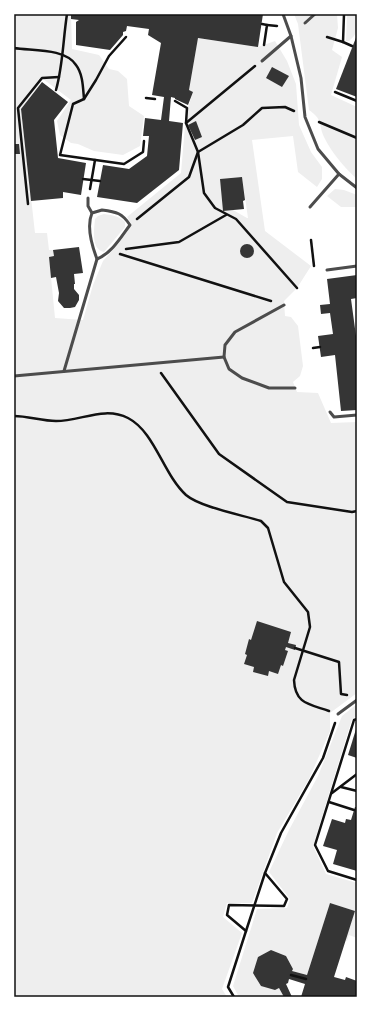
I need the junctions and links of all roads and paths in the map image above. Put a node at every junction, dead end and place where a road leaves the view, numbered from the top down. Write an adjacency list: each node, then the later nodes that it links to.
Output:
1 (66, 14): 13 (path)
2 (283, 14): 7 (lane)
3 (314, 14): 5 (lane)
4 (344, 14): 10 (path)
5 (304, 23)
6 (262, 24): 14 (path)
7 (291, 36): 14 (lane); 23 (lane)
8 (126, 37): 19 (path)
9 (327, 37): 10 (path)
10 (343, 42): 11 (path)
11 (352, 46)
12 (14, 48): 13 (path)
13 (63, 54): 15 (path); 19 (path)
14 (262, 61): 24 (path)
15 (59, 77): 16 (path); 29 (path)
16 (56, 90)
17 (335, 92): 21 (path)
18 (146, 98): 20 (path)
19 (84, 99): 30 (path)
20 (155, 99)
21 (357, 101)
22 (175, 102): 24 (path)
23 (305, 117): 25 (path); 27 (path); 31 (lane)
24 (186, 123): 27 (path)
25 (357, 138)
26 (144, 141): 30 (path)
27 (198, 152): 39 (path); 40 (path)
28 (17, 158): 29 (path)
29 (22, 158): 36 (path)
30 (95, 160): 35 (path)
31 (339, 174): 34 (lane); 37 (lane)
32 (83, 179): 33 (path)
33 (100, 181)
34 (357, 188)
35 (88, 198): 38 (lane)
36 (28, 204)
37 (310, 207)
38 (92, 213): 40 (lane); 43 (lane)
39 (226, 215): 42 (path); 47 (path)
40 (130, 225): 42 (lane)
41 (311, 240): 44 (path)
42 (110, 251): 43 (lane); 48 (path)
43 (97, 259): 53 (lane)
44 (314, 266)
45 (357, 266): 46 (lane)
46 (327, 270)
47 (297, 288)
48 (284, 305): 51 (lane)
49 (320, 347): 50 (path)
50 (313, 348)
51 (224, 357): 52 (lane); 55 (lane)
52 (156, 364): 53 (lane); 59 (path)
53 (64, 371): 54 (lane)
54 (14, 376)
55 (295, 388)
56 (330, 412): 57 (lane)
57 (357, 415)
58 (14, 416): 61 (path)
59 (357, 511)
60 (295, 648): 61 (path)
61 (303, 650): 62 (path); 64 (path)
62 (351, 697)
63 (357, 700): 64 (lane)
64 (338, 714): 72 (path)
65 (357, 718): 69 (path)
66 (357, 774): 67 (path)
67 (341, 786): 68 (path); 69 (path)
68 (357, 791)
69 (331, 794): 70 (path)
70 (329, 802): 71 (path); 73 (path)
71 (354, 810)
72 (265, 873): 74 (path); 74 (path)
73 (357, 880)
74 (254, 905): 75 (path); 75 (path)
75 (246, 930): 78 (path)
76 (291, 975): 77 (path)
77 (306, 979)
78 (234, 997)

